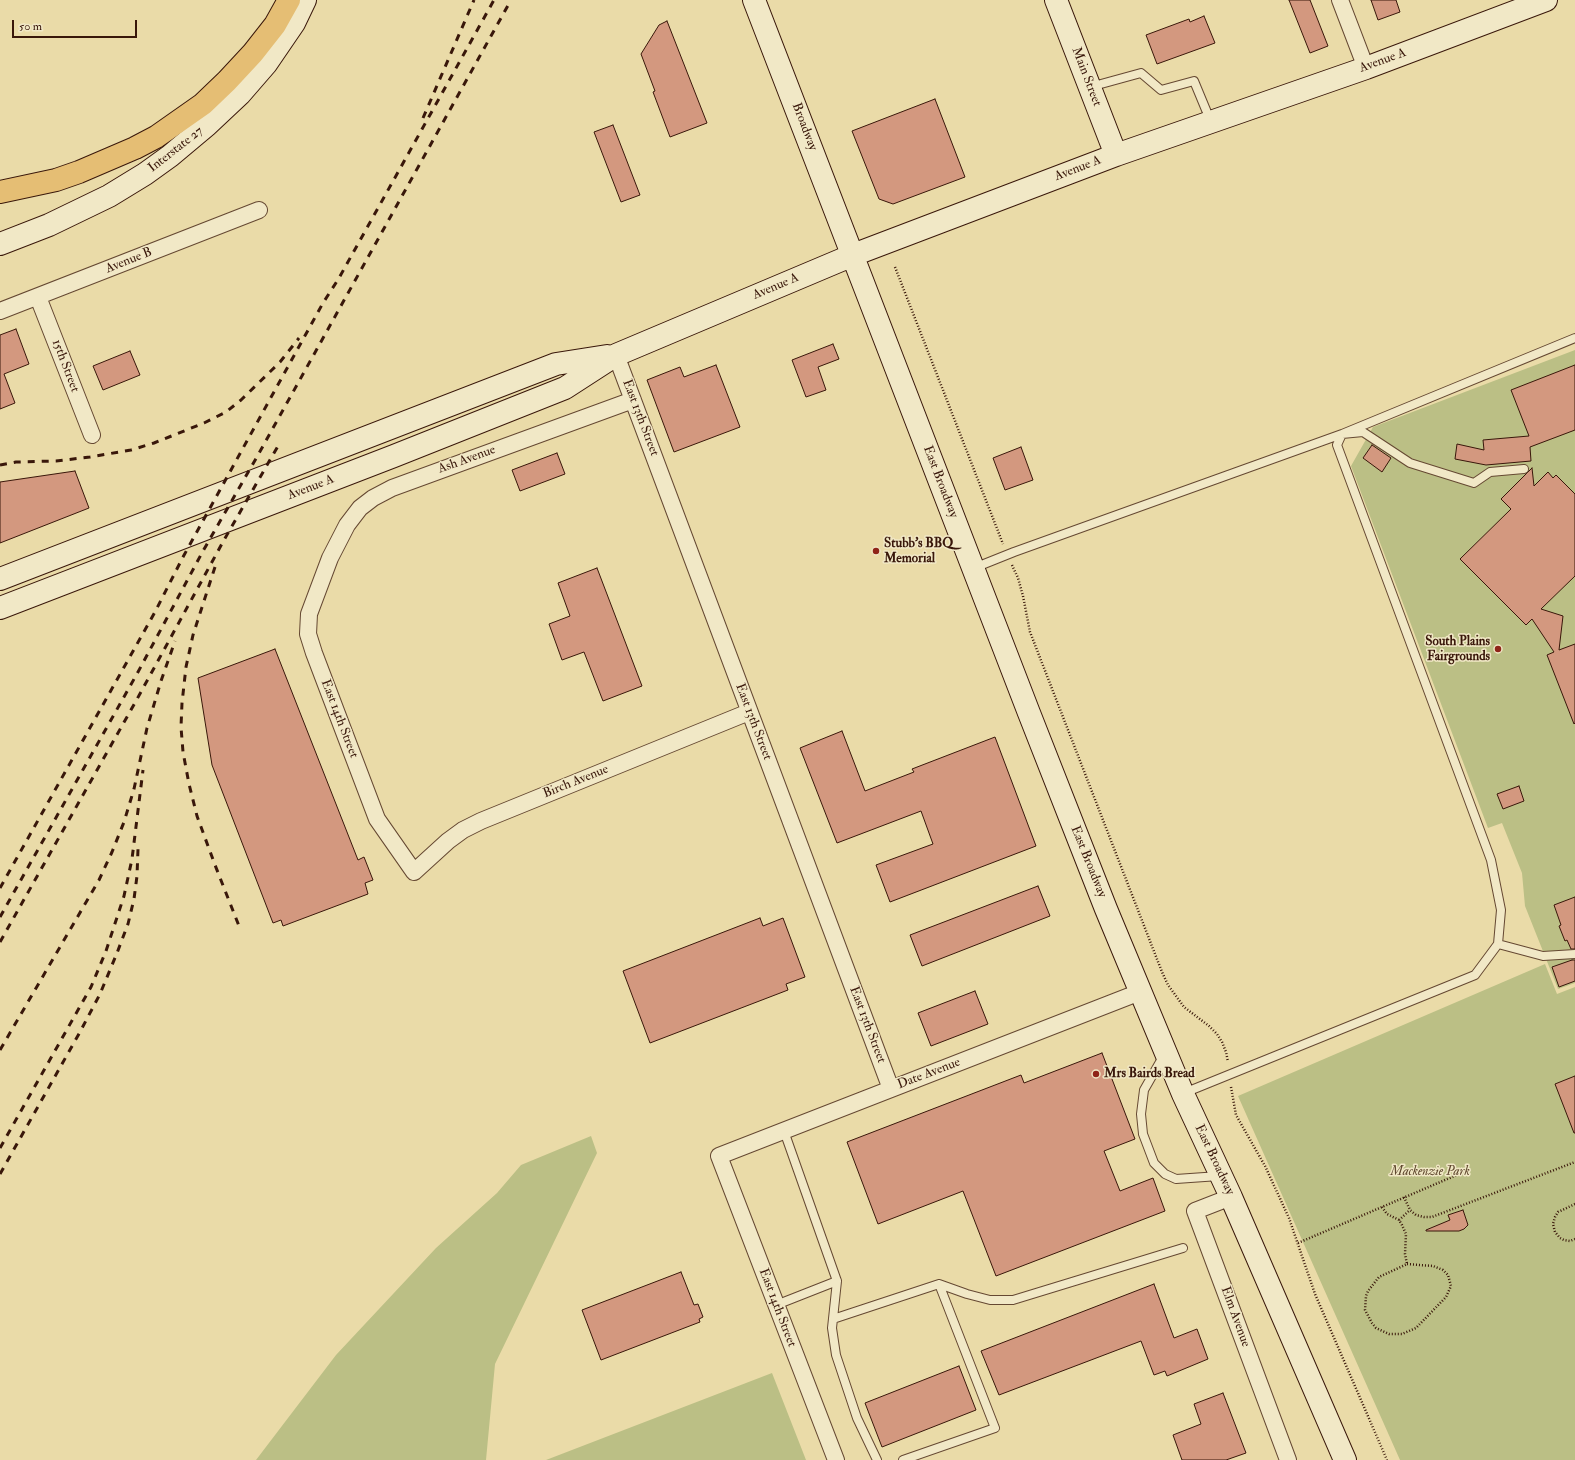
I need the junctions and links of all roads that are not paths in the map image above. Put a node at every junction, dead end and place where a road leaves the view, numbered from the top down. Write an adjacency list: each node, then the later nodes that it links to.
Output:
1 (289, 0): 11 (highway)
2 (305, 0): 13 (main road, Interstate 27)
3 (754, 0): 14 (main road, Broadway)
4 (1056, 0): 8 (main road, Main Street)
5 (1340, 0): 7 (street)
6 (1546, 0): 7 (main road, Avenue A)
7 (1366, 68): 9 (main road, Avenue A)
8 (1090, 87): 9 (lane); 10 (main road, Main Street)
9 (1211, 122): 10 (main road, Avenue A)
10 (1116, 155): 14 (main road, Avenue A)
11 (0, 192)
12 (259, 210): 15 (street, Avenue B)
13 (0, 244)
14 (853, 255): 18 (main road, Avenue A); 24 (main road, East Broadway)
15 (38, 297): 16 (street, Avenue B); 21 (street, 15th Street)
16 (0, 311)
17 (1575, 338): 20 (lane)
18 (616, 355): 19 (street, East 13th Street); 25 (main road, Avenue A); 26 (main road, Avenue A)
19 (633, 400): 23 (street, Ash Avenue); 27 (street, East 13th Street)
20 (1342, 434): 22 (lane); 24 (lane); 29 (lane)
21 (92, 436)
22 (1524, 469)
23 (330, 558): 28 (street, East 14th Street)
24 (973, 568): 31 (main road, East Broadway)
25 (0, 579)
26 (0, 608)
27 (749, 712): 28 (street, Birch Avenue); 33 (street, East 13th Street)
28 (414, 872)
29 (1498, 944): 30 (lane); 34 (lane)
30 (1575, 954)
31 (1140, 992): 32 (main road, East Broadway); 33 (street, Date Avenue)
32 (1166, 1052): 34 (main road, East Broadway); 37 (lane)
33 (891, 1089): 35 (street, Date Avenue)
34 (1183, 1094): 37 (main road, East Broadway)
35 (784, 1131): 36 (street, Date Avenue); 40 (lane)
36 (719, 1156): 42 (street, East 14th Street)
37 (1221, 1176): 38 (main road, East Broadway)
38 (1231, 1197): 47 (street, Elm Avenue); 48 (main road, East Broadway)
39 (1184, 1248): 41 (lane)
40 (837, 1281): 42 (lane); 43 (lane)
41 (939, 1284): 43 (lane); 46 (lane)
42 (776, 1305): 44 (street, East 14th Street)
43 (833, 1319): 45 (lane)
44 (836, 1460)
45 (877, 1460)
46 (903, 1460)
47 (1288, 1460)
48 (1345, 1460)

